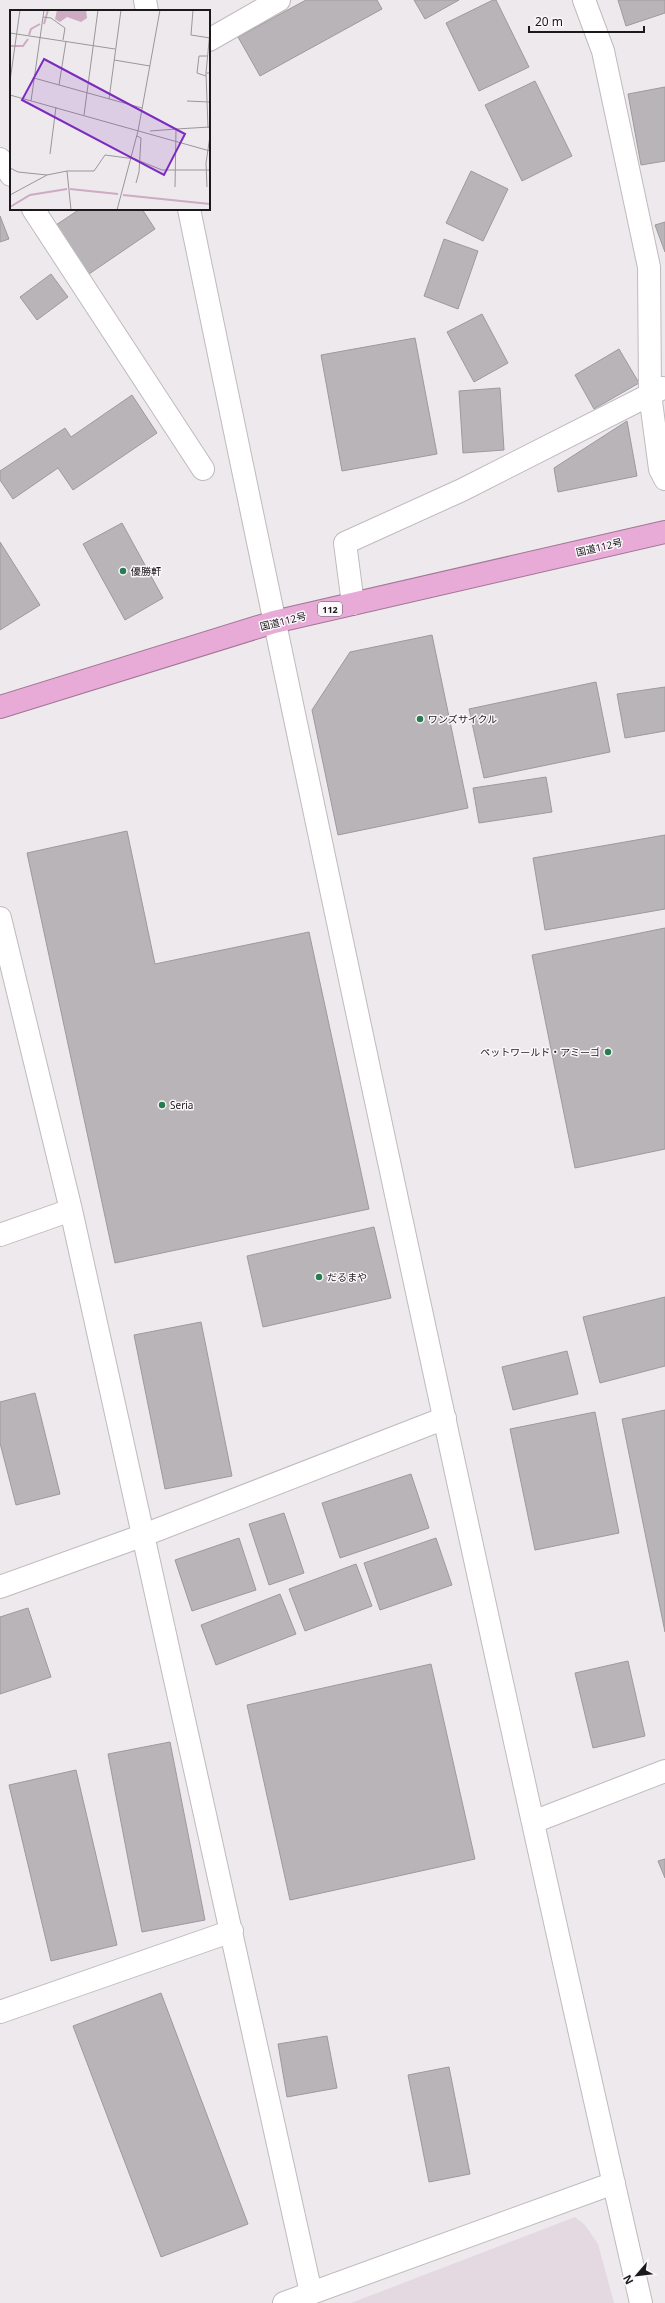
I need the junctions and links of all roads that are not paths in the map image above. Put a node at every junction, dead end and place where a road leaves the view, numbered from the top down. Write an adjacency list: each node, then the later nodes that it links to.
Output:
1 (145, 0): 4 (street)
2 (279, 0): 5 (street)
3 (584, 0): 11 (street)
4 (147, 10)
5 (210, 39)
6 (10, 152): 7 (street)
7 (0, 158): 8 (street)
8 (10, 173)
9 (34, 210): 12 (street)
10 (189, 210): 16 (street)
11 (658, 390): 13 (street); 15 (street)
12 (203, 469)
13 (665, 479)
14 (665, 532): 15 (highway, 国道112号 / 112)
15 (353, 604): 16 (highway, 国道112号 / 112)
16 (274, 622): 17 (highway, 国道112号 / 112); 21 (street)
17 (0, 707)
18 (0, 918): 19 (street)
19 (71, 1210): 20 (street); 22 (street)
20 (0, 1236)
21 (445, 1418): 22 (street); 25 (street)
22 (144, 1535): 23 (street); 26 (street)
23 (0, 1587)
24 (665, 1771): 25 (street)
25 (534, 1822): 28 (street)
26 (232, 1931): 27 (street); 29 (street)
27 (0, 2012)
28 (614, 2183): 29 (street); 31 (street)
29 (311, 2293): 30 (street)
30 (284, 2303)
31 (641, 2303)

